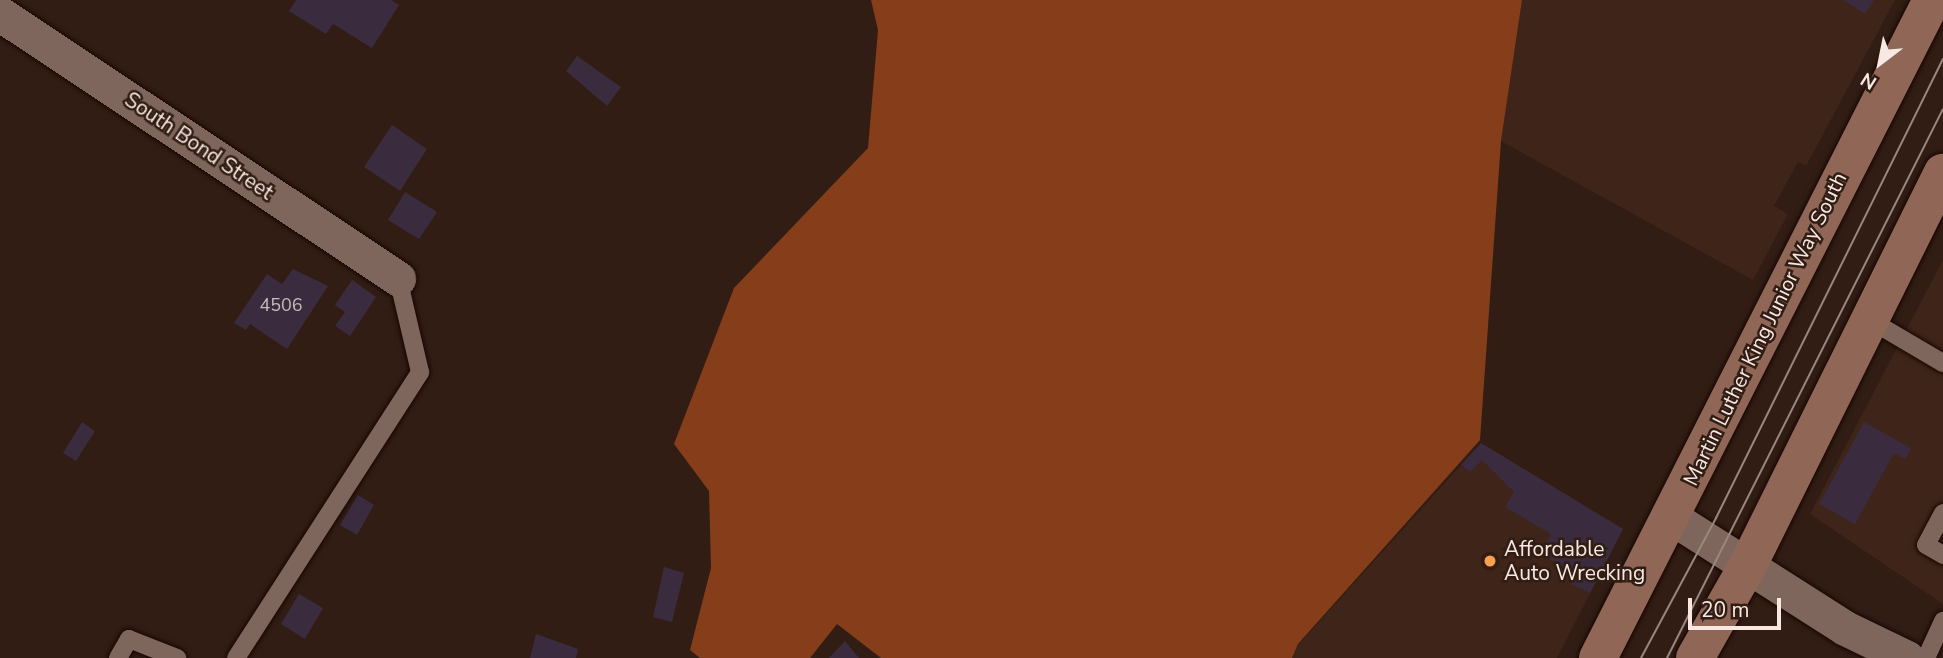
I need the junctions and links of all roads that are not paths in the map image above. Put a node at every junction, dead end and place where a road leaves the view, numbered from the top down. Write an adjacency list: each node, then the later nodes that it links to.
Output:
1 (1932, 0): 8 (main road, Martin Luther King Junior Way South)
2 (0, 14): 4 (street, South Bond Street)
3 (1943, 173): 5 (main road)
4 (398, 278): 14 (lane)
5 (1870, 320): 6 (lane); 10 (main road)
6 (1943, 363)
7 (1943, 513): 9 (lane)
8 (1671, 517): 10 (street); 15 (main road, Martin Luther King Junior Way South)
9 (1943, 555)
10 (1748, 565): 16 (main road); 17 (street)
11 (1943, 621): 18 (lane)
12 (118, 658): 13 (lane)
13 (177, 658)
14 (236, 658)
15 (1598, 658)
16 (1695, 658)
17 (1907, 658)
18 (1926, 658)

